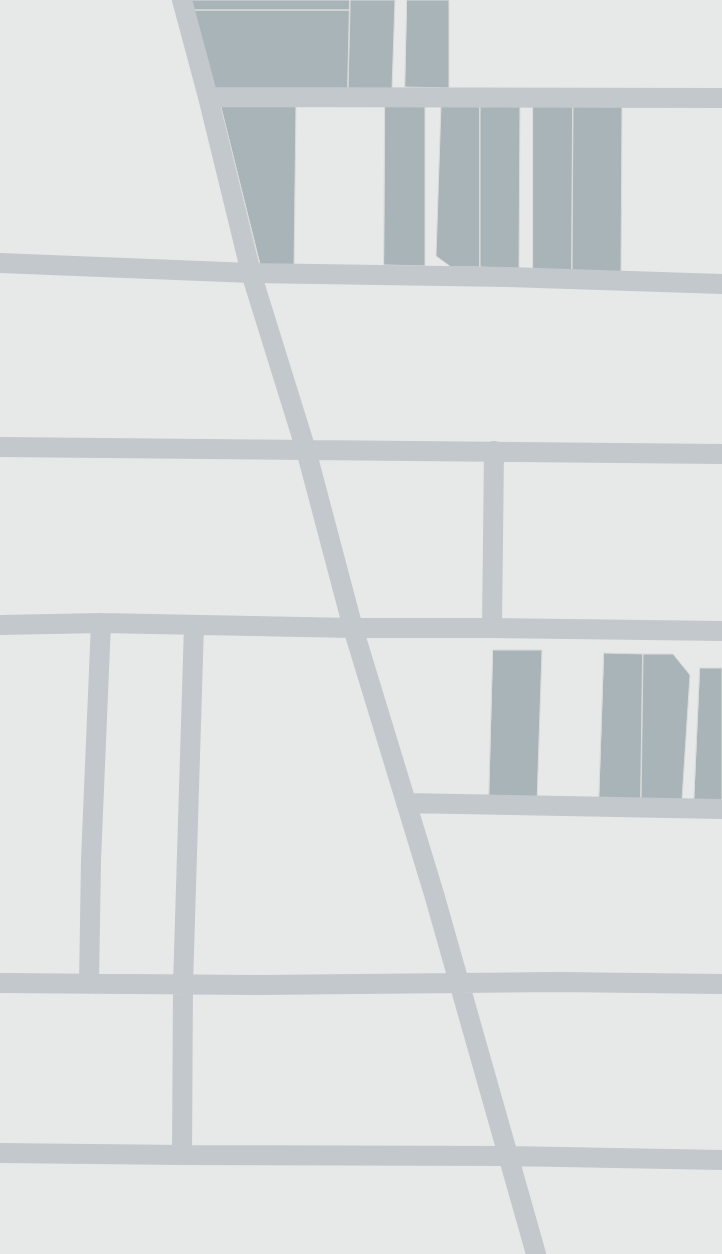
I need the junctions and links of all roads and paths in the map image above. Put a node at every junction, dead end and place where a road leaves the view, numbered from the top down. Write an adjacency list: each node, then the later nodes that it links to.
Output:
1 (182, 0): 2 (lane)
2 (208, 97): 3 (lane); 5 (lane)
3 (722, 98)
4 (0, 263): 5 (lane)
5 (251, 273): 6 (lane); 8 (lane)
6 (722, 284)
7 (0, 447): 8 (lane)
8 (306, 450): 9 (lane); 14 (lane)
9 (494, 451): 10 (lane); 15 (lane)
10 (722, 454)
11 (101, 623): 12 (lane); 13 (lane); 21 (lane)
12 (0, 625)
13 (194, 625): 14 (lane); 23 (lane)
14 (353, 628): 15 (lane); 17 (lane)
15 (492, 628): 16 (lane)
16 (722, 631)
17 (406, 804): 18 (lane); 20 (lane)
18 (722, 809)
19 (0, 983): 21 (lane)
20 (460, 983): 22 (lane); 23 (lane); 26 (lane)
21 (89, 984): 23 (lane)
22 (722, 984)
23 (183, 985): 25 (lane)
24 (0, 1153): 25 (lane)
25 (182, 1155): 26 (lane)
26 (508, 1156): 27 (lane); 28 (lane)
27 (722, 1160)
28 (536, 1254)

